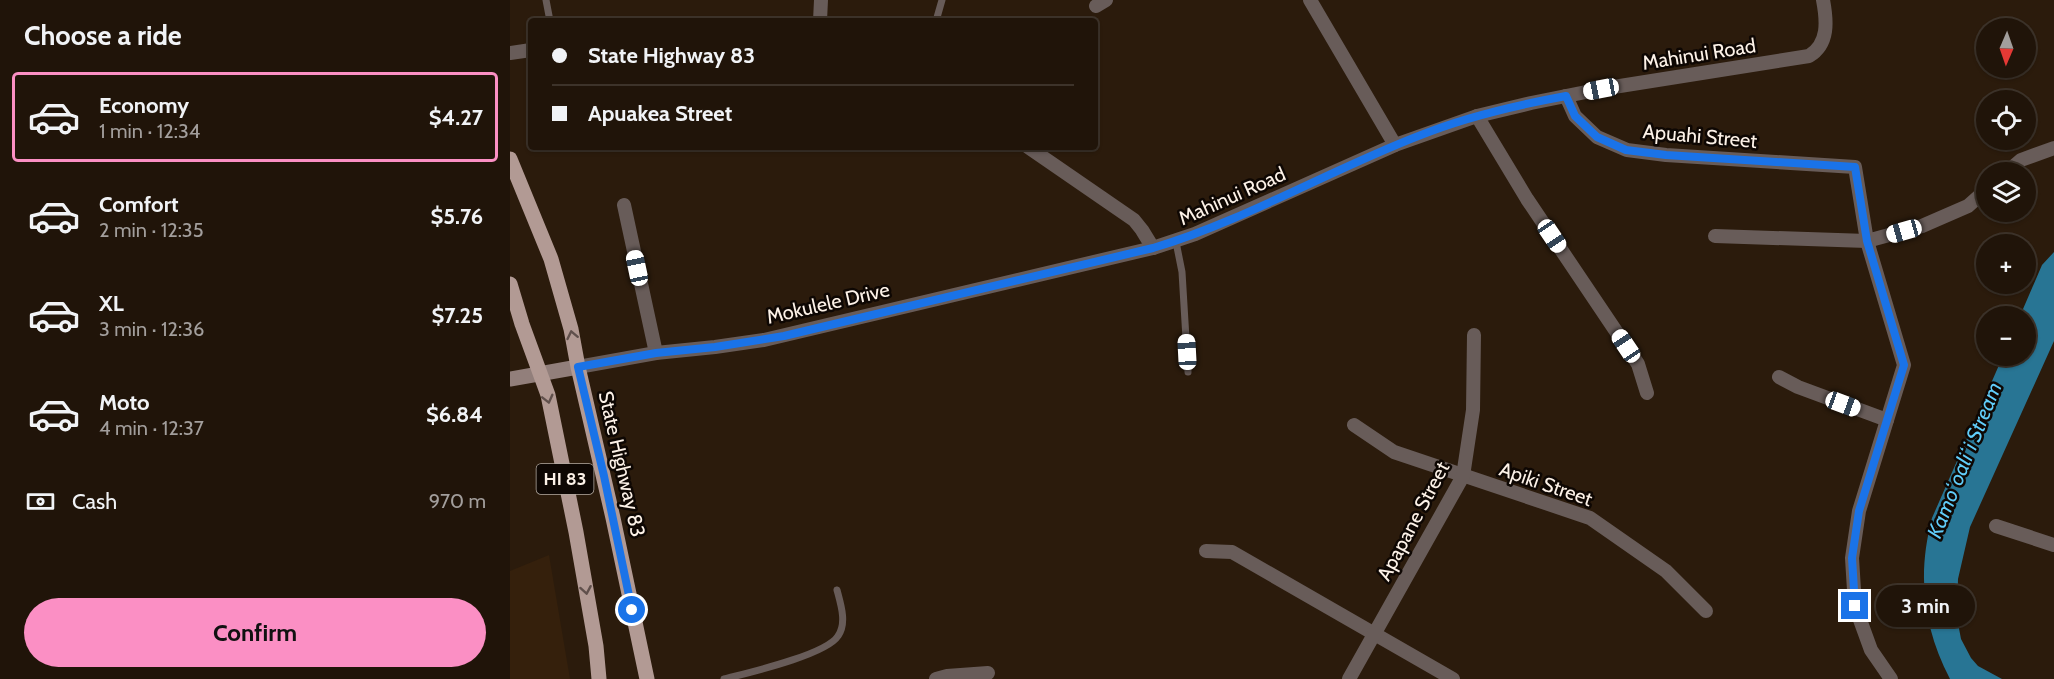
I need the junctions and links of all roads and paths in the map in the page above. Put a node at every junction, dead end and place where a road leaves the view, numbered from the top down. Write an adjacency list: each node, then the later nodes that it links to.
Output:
1 (546, 0): 6 (lane)
2 (821, 0): 7 (street)
3 (942, 0): 8 (lane)
4 (1311, 0): 13 (street)
5 (1823, 0): 11 (street, Mahinui Road)
6 (549, 18)
7 (820, 18)
8 (937, 18)
9 (528, 50): 10 (street)
10 (510, 53)
11 (1566, 96): 12 (street, Mahinui Road); 21 (street, Apuahi Street)
12 (1476, 116): 13 (street, Mahinui Road); 32 (street)
13 (1395, 145): 22 (street, Mahinui Road)
14 (2054, 148): 17 (street)
15 (1032, 150): 23 (street)
16 (510, 159): 27 (main road, State Highway 83 / HI 83, one-way to 16)
17 (2019, 162)
18 (1976, 199): 21 (street)
19 (624, 205): 26 (street)
20 (1715, 236): 21 (street)
21 (1867, 241): 33 (street)
22 (1176, 242): 23 (street, Mahinui Road); 29 (lane)
23 (1153, 248): 26 (street, Mokulele Drive)
24 (510, 284): 28 (main road, HI 83)
25 (1474, 335): 35 (street, Apapane Street)
26 (656, 353): 27 (street, Mokulele Drive)
27 (578, 367): 28 (street, Mokulele Drive); 44 (main road, State Highway 83 / HI 83)
28 (540, 372): 31 (street, Mokulele Drive); 43 (main road, HI 83, one-way to 43)
29 (1188, 372)
30 (1779, 377): 33 (street)
31 (510, 379)
32 (1647, 393)
33 (1887, 420): 49 (street)
34 (1354, 425): 35 (street, Apiki Street)
35 (1463, 476): 40 (street, Apiki Street); 41 (street, Apapane Street)
36 (1996, 526): 37 (street)
37 (2054, 545)
38 (1206, 551): 41 (street)
39 (837, 590): 45 (lane)
40 (1706, 611)
41 (1374, 633): 47 (street, Apapane Street); 48 (street)
42 (988, 673): 46 (street)
43 (599, 679)
44 (647, 679)
45 (724, 679)
46 (936, 679)
47 (1349, 679)
48 (1453, 679)
49 (1891, 679)

